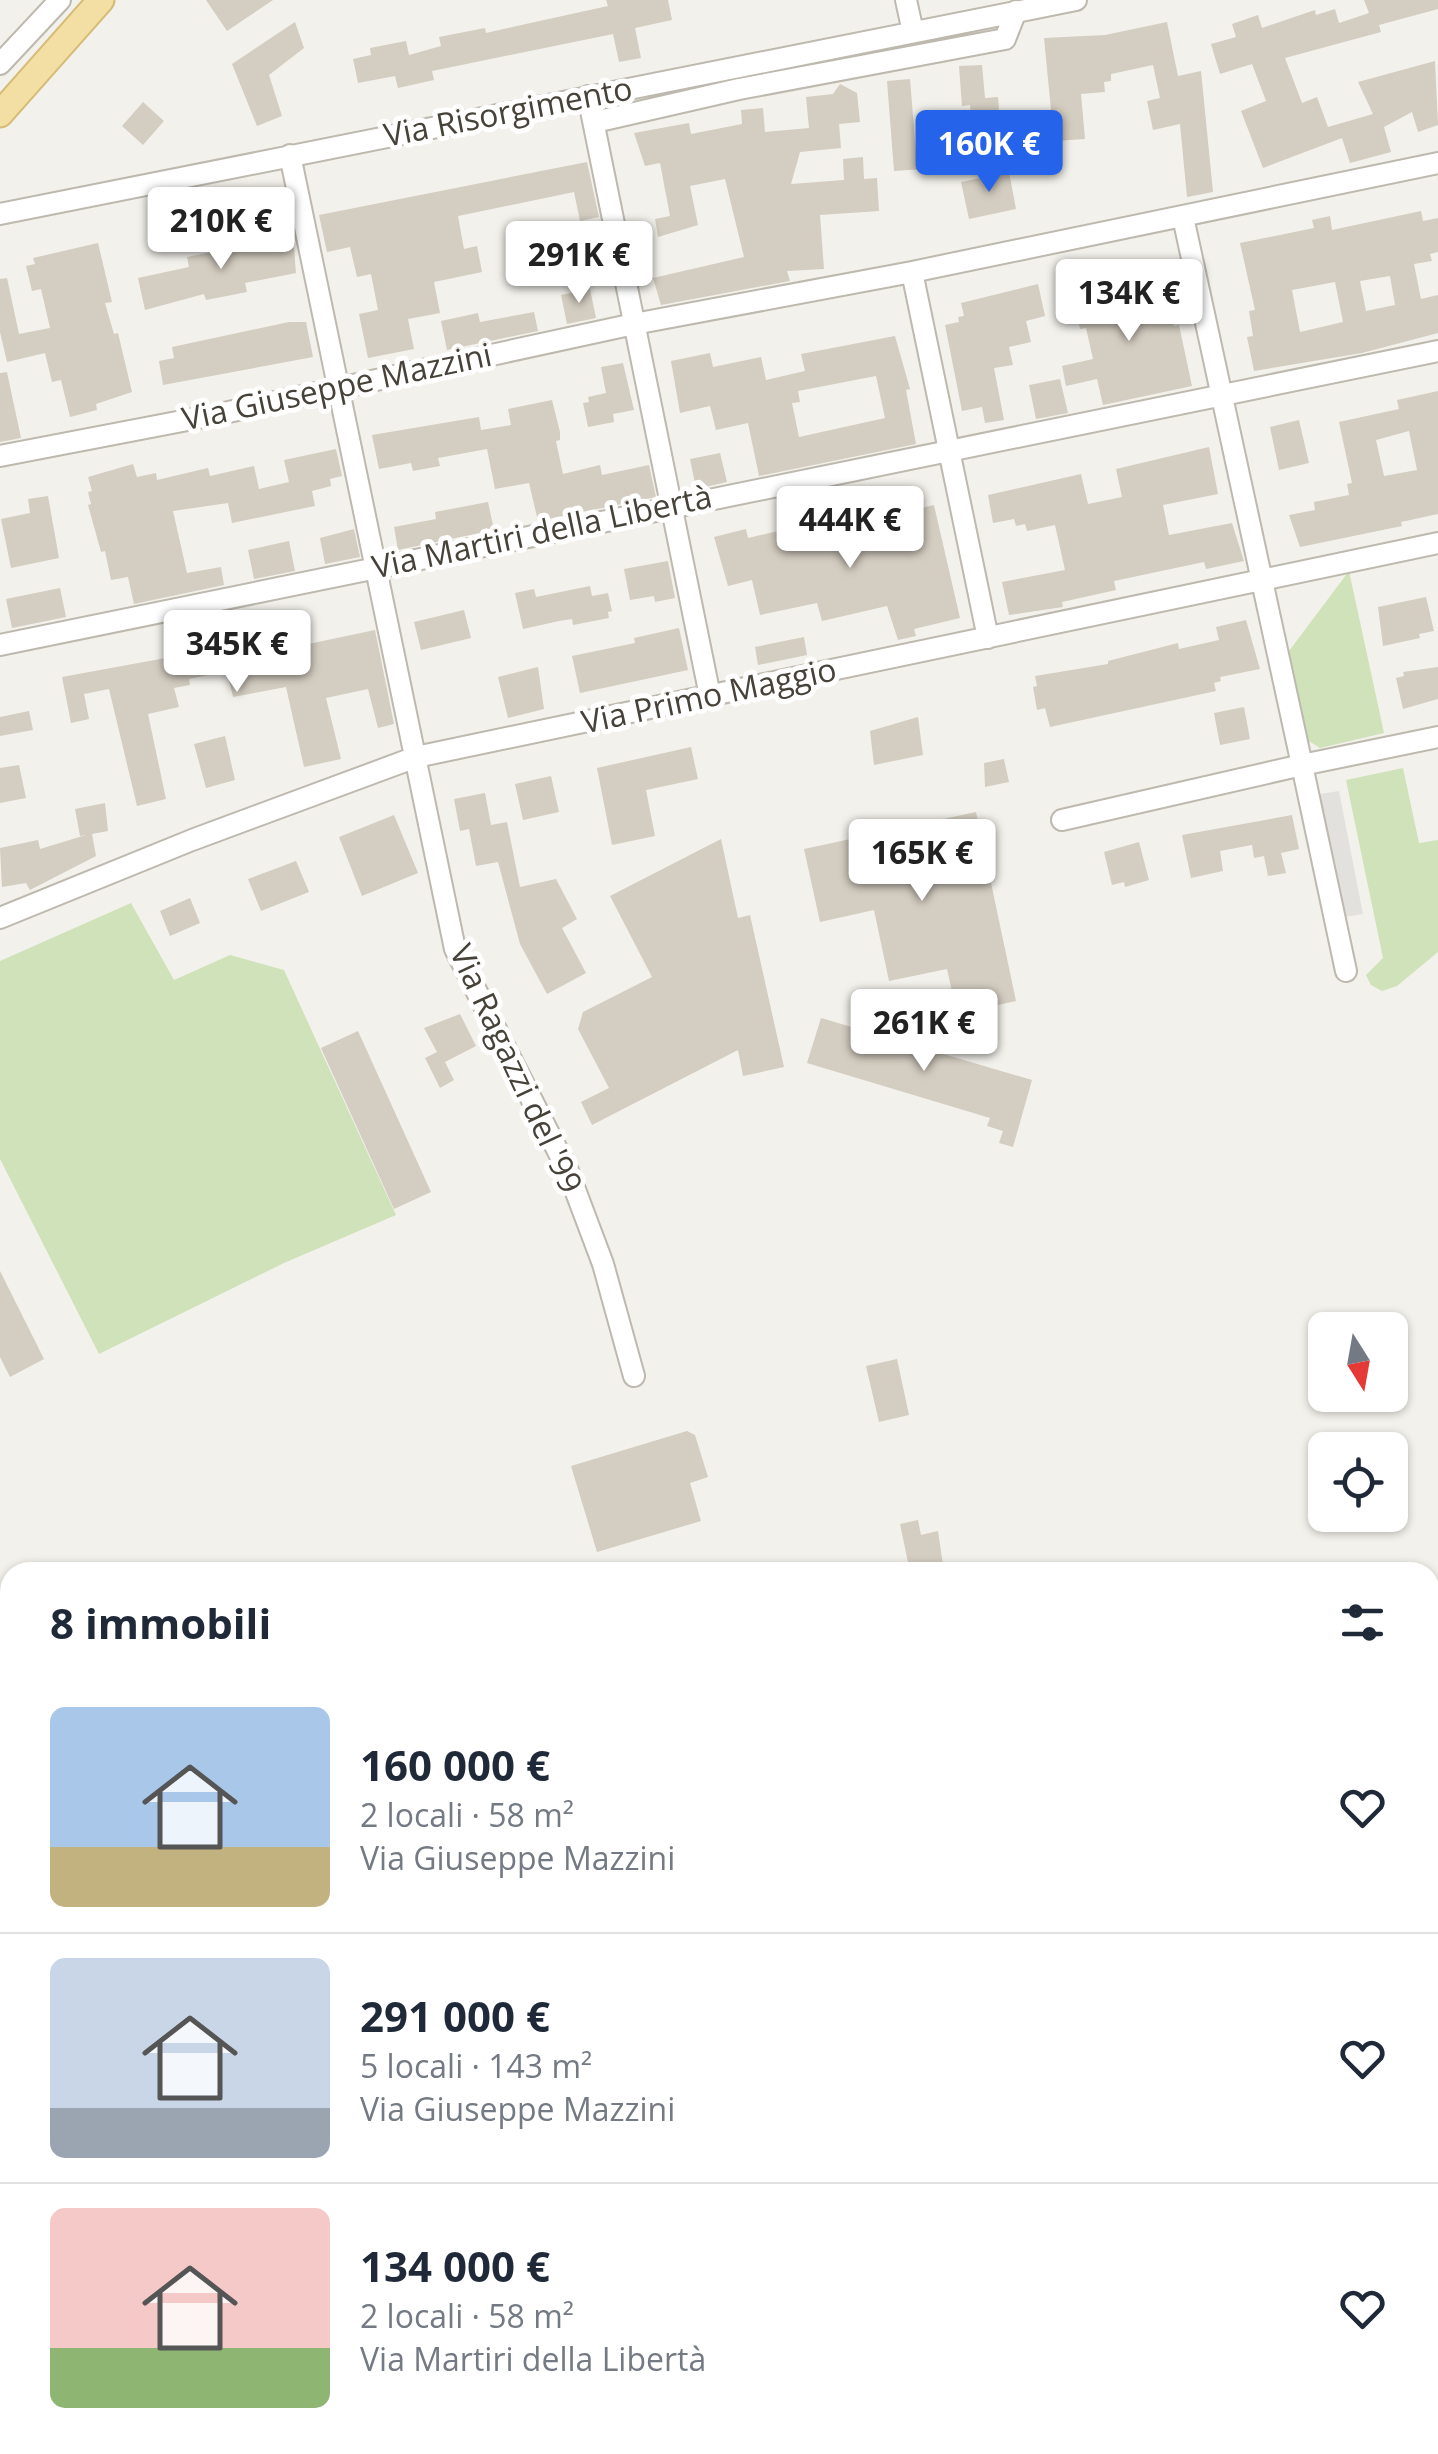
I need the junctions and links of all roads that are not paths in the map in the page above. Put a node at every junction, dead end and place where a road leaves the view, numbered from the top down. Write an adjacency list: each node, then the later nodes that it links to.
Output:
1 (60, 0): 7 (street)
2 (101, 0): 9 (main road)
3 (906, 0): 6 (street)
4 (1076, 0): 5 (street, Via Risorgimento)
5 (1016, 12): 6 (street, Via Risorgimento); 10 (street, Via Risorgimento)
6 (913, 32): 8 (street, Via Risorgimento)
7 (0, 64)
8 (588, 96): 10 (street); 11 (street, Via Risorgimento)
9 (0, 114)
10 (595, 122): 16 (street)
11 (290, 154): 13 (street, Via Risorgimento); 18 (street, Via Ragazzi del '99)
12 (1438, 164): 14 (street, Via Giuseppe Mazzini)
13 (0, 214)
14 (1182, 217): 15 (street, Via Giuseppe Mazzini); 19 (street)
15 (912, 272): 16 (street, Via Giuseppe Mazzini); 20 (street)
16 (634, 324): 18 (street, Via Giuseppe Mazzini); 22 (street)
17 (1438, 351): 19 (street, Via Martiri della Libertà)
18 (339, 387): 21 (street, Via Giuseppe Mazzini); 24 (street, Via Ragazzi del '99)
19 (1219, 394): 20 (street, Via Martiri della Libertà); 25 (street)
20 (949, 450): 22 (street, Via Martiri della Libertà); 26 (street)
21 (0, 456)
22 (672, 505): 24 (street, Via Martiri della Libertà); 28 (street)
23 (1438, 543): 25 (street, Via Primo Maggio)
24 (376, 567): 27 (street, Via Martiri della Libertà); 30 (street, Via Ragazzi del '99)
25 (1262, 579): 26 (street, Via Primo Maggio); 31 (street)
26 (988, 638): 28 (street, Via Primo Maggio)
27 (0, 645)
28 (710, 696): 30 (street, Via Primo Maggio)
29 (1438, 737): 31 (street)
30 (416, 757): 33 (street, Via Primo Maggio); 35 (street, Via Ragazzi del '99)
31 (1302, 766): 32 (street); 34 (street)
32 (1062, 820)
33 (0, 918)
34 (1346, 971)
35 (634, 1376)

